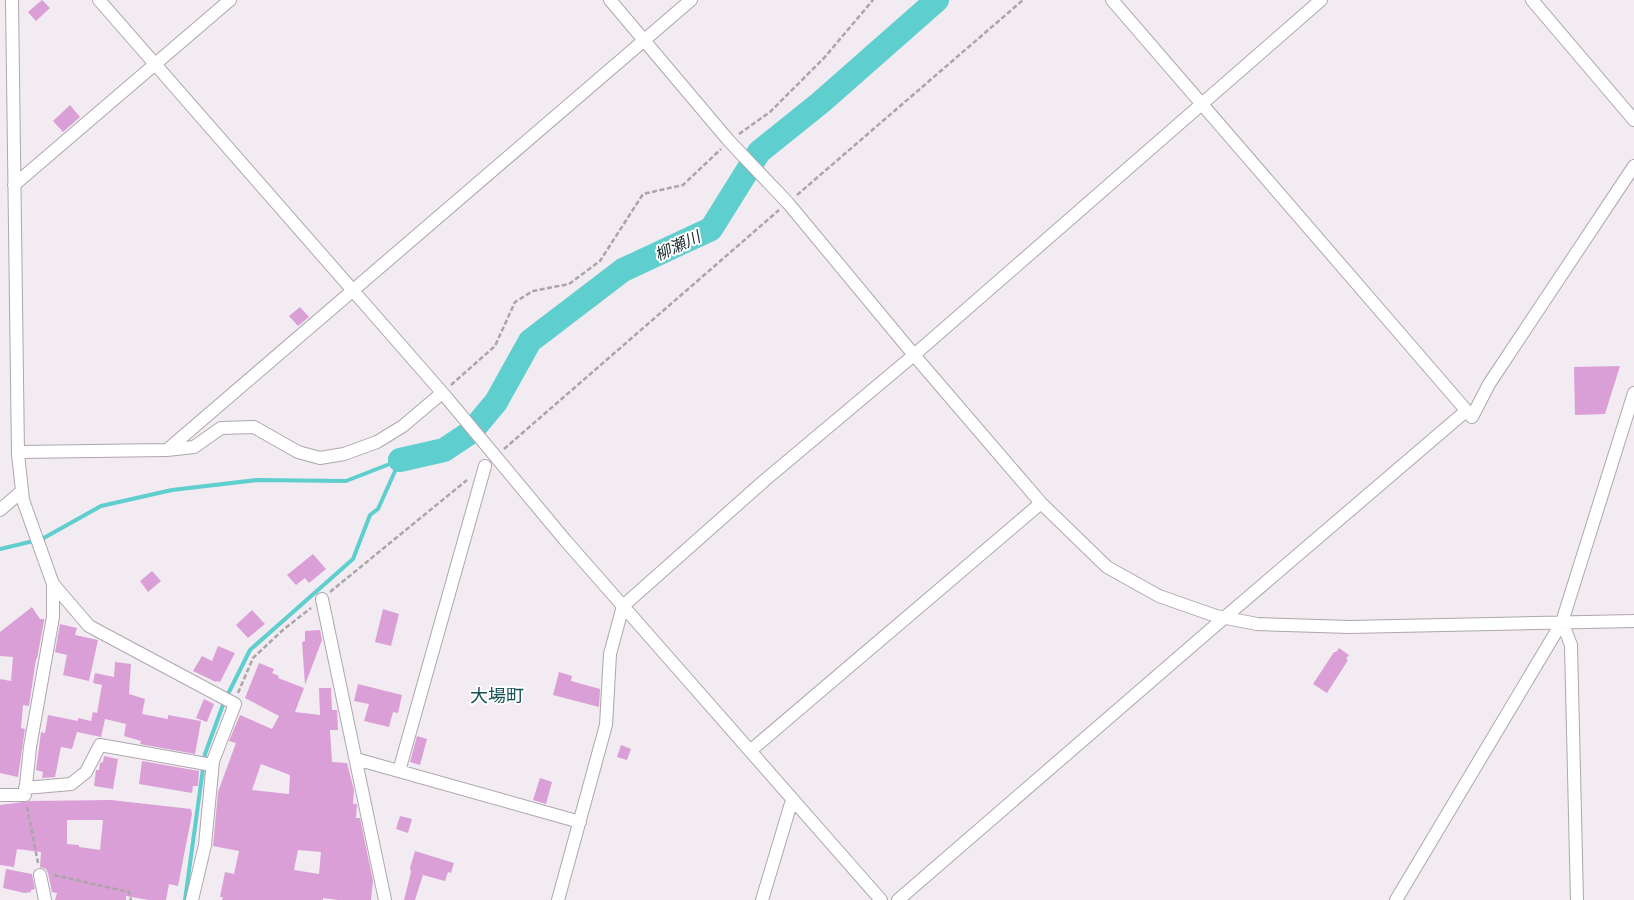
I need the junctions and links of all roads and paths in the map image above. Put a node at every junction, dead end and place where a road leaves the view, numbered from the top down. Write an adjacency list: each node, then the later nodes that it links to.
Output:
1 (12, 0): 17 (street)
2 (99, 0): 12 (street)
3 (230, 0): 12 (street)
4 (610, 0): 11 (street)
5 (691, 0): 11 (street)
6 (872, 0): 15 (path)
7 (1023, 0): 18 (path)
8 (1112, 0): 13 (street)
9 (1321, 0): 13 (street)
10 (1532, 0): 14 (street)
11 (645, 40): 15 (street); 19 (street)
12 (155, 64): 17 (street); 19 (street)
13 (1202, 104): 20 (street); 23 (street)
14 (1634, 120)
15 (729, 141): 18 (street); 22 (path)
16 (1634, 166): 23 (street)
17 (14, 185): 25 (street)
18 (788, 203): 20 (street); 26 (path)
19 (353, 290): 22 (street); 24 (street)
20 (914, 355): 29 (street); 33 (street)
21 (1634, 393): 36 (street)
22 (444, 395): 24 (street); 26 (street)
23 (1466, 411): 34 (street)
24 (167, 450): 25 (street)
25 (18, 452): 28 (street)
26 (494, 453): 33 (street)
27 (485, 466): 32 (path); 41 (street)
28 (22, 491): 30 (street); 31 (street)
29 (1041, 503): 34 (street); 38 (street)
30 (0, 510)
31 (52, 580): 37 (street); 42 (street)
32 (322, 599): 37 (path); 39 (street)
33 (623, 606): 38 (street); 45 (street)
34 (1224, 618): 36 (street); 54 (street)
35 (1634, 621): 36 (street)
36 (1562, 622): 55 (street); 56 (street)
37 (229, 701): 40 (street)
38 (750, 751): 44 (street)
39 (356, 759): 41 (street); 50 (street)
40 (212, 765): 42 (street); 49 (street)
41 (398, 771): 45 (street)
42 (25, 792): 43 (street); 46 (path)
43 (0, 795)
44 (792, 800): 52 (street); 53 (street)
45 (580, 822): 51 (street)
46 (40, 875): 47 (street); 48 (path)
47 (45, 900)
48 (131, 900)
49 (192, 900)
50 (385, 900)
51 (558, 900)
52 (762, 900)
53 (881, 900)
54 (898, 900)
55 (1396, 900)
56 (1577, 900)

